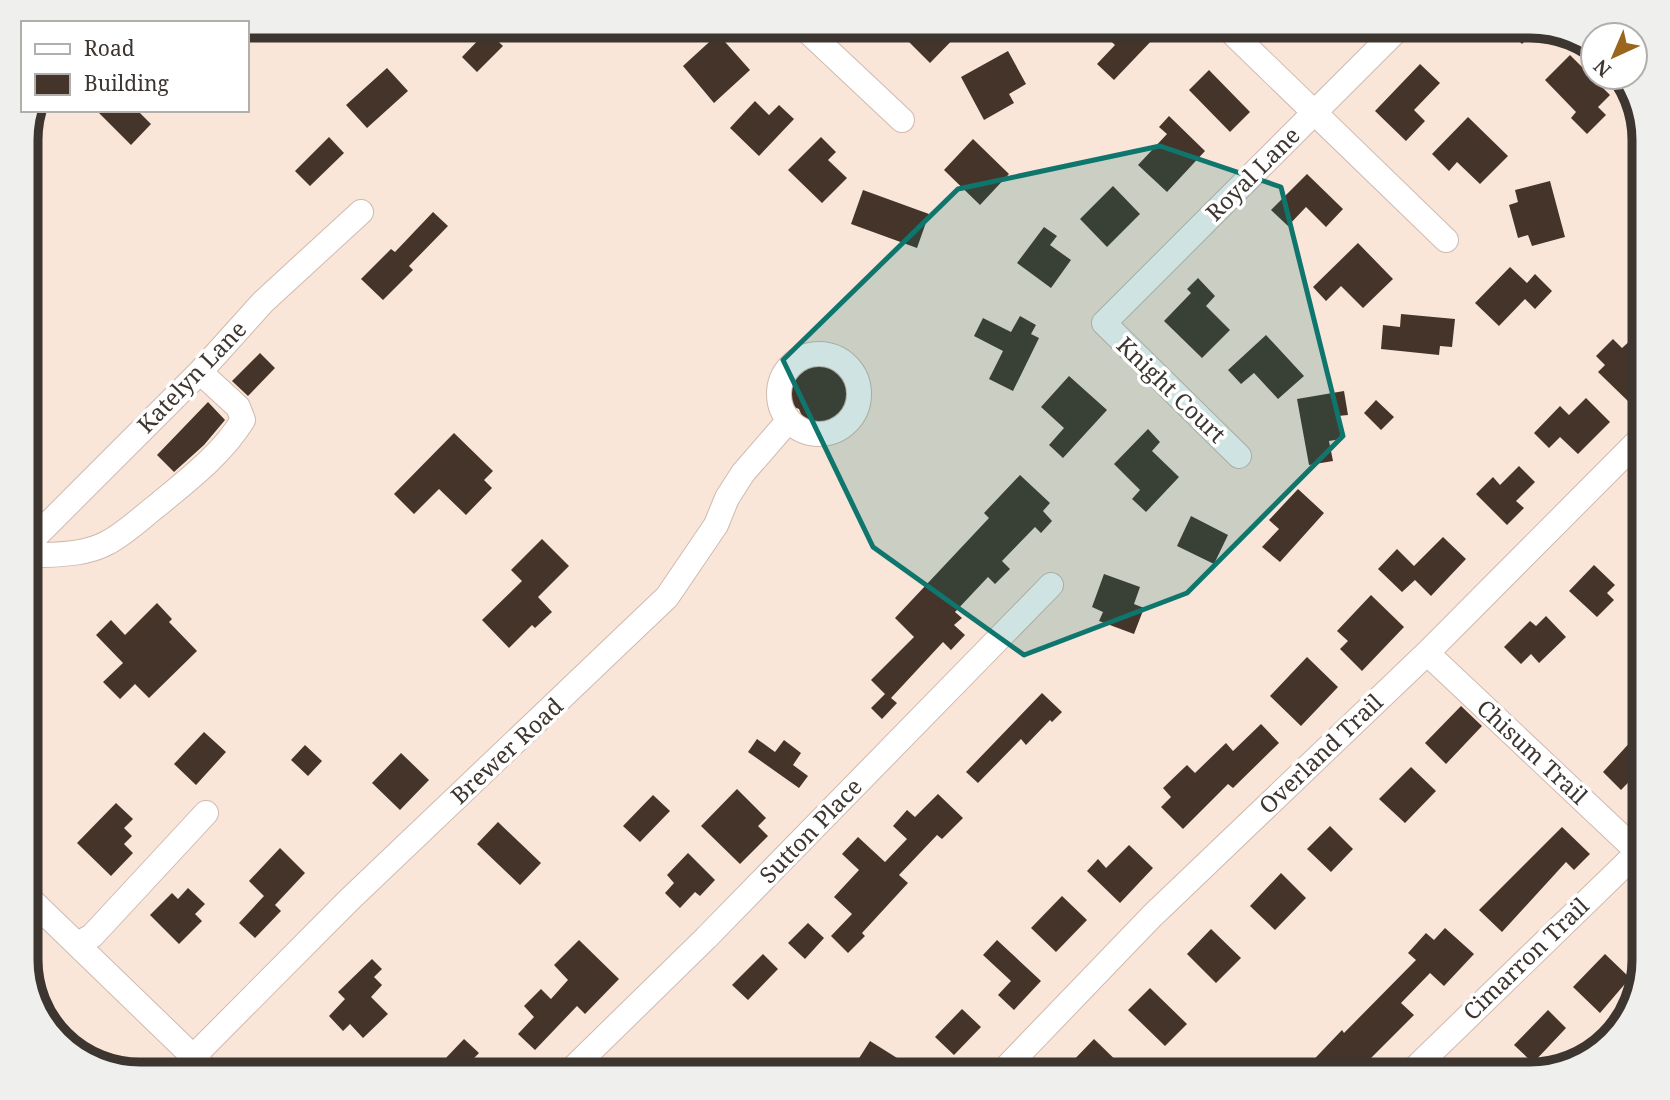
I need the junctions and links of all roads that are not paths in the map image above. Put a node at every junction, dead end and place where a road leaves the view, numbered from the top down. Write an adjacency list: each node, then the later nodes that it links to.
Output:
1 (815, 38): 5 (street)
2 (1237, 38): 4 (street)
3 (1389, 38): 4 (street, Royal Lane)
4 (1313, 114): 7 (street); 8 (street, Royal Lane)
5 (902, 120)
6 (361, 212): 9 (street, Katelyn Lane)
7 (1446, 240)
8 (1104, 323): 12 (street, Knight Court)
9 (205, 377): 13 (street, Katelyn Lane); 14 (street)
10 (789, 420): 22 (street, Brewer Road)
11 (1632, 447): 16 (street, Overland Trail)
12 (1239, 456)
13 (39, 533)
14 (39, 555)
15 (1051, 585): 24 (street, Sutton Place)
16 (1427, 653): 18 (street, Chisum Trail); 25 (street, Overland Trail)
17 (206, 813): 21 (street)
18 (1632, 841)
19 (1632, 858): 26 (street, Cimarron Trail)
20 (39, 907): 21 (street)
21 (77, 944): 22 (street)
22 (193, 1057): 23 (street)
23 (198, 1062)
24 (579, 1062)
25 (1012, 1062)
26 (1421, 1062)

